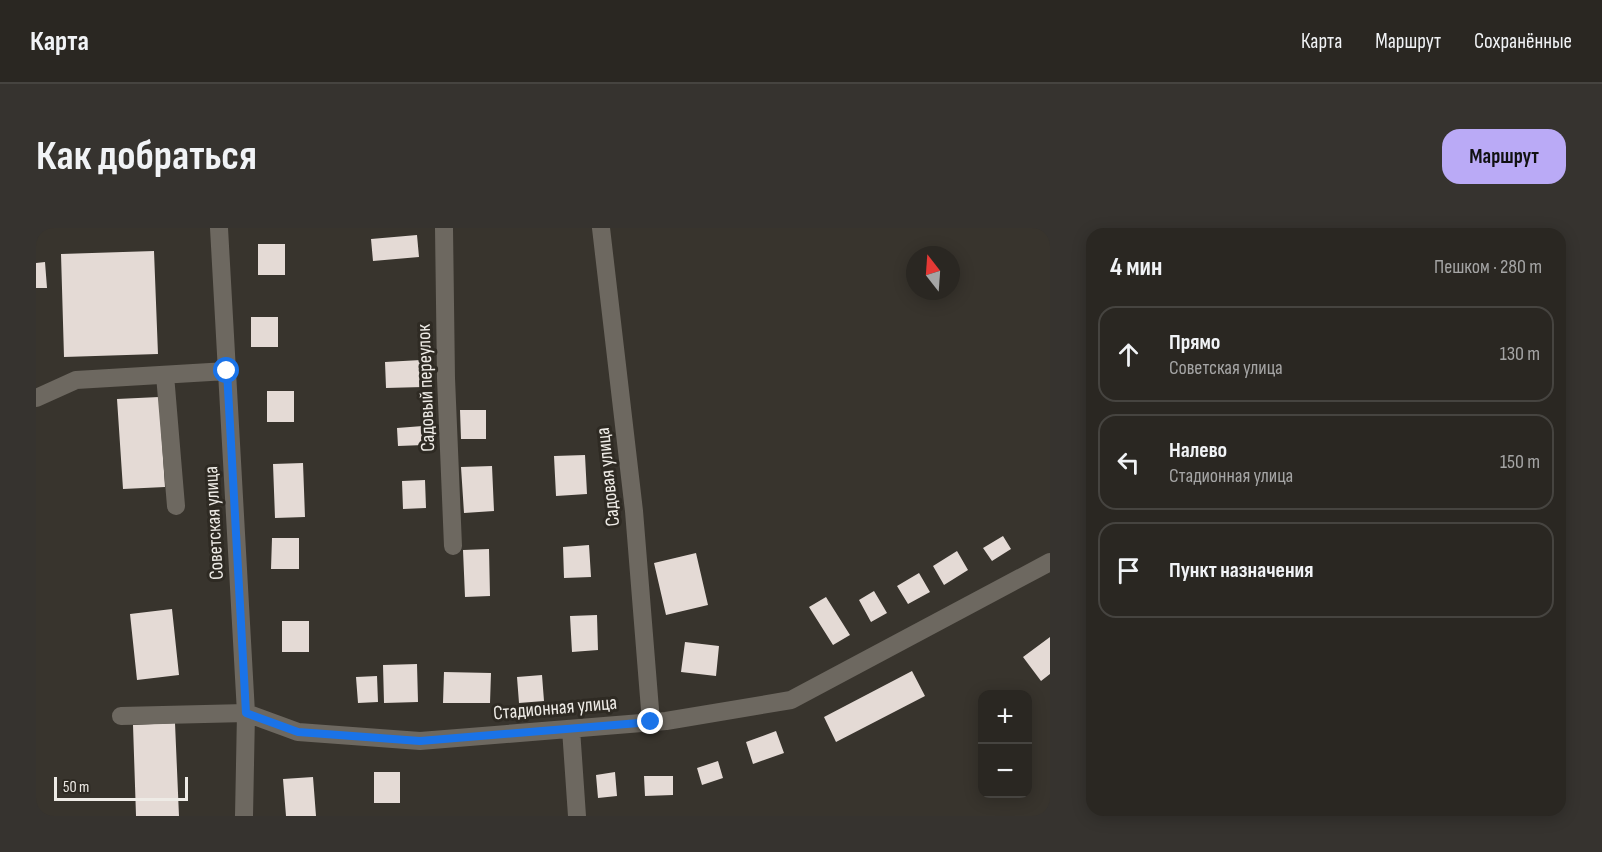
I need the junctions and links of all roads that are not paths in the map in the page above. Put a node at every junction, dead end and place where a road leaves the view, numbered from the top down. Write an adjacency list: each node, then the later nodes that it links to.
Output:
1 (219, 228): 4 (street, Советская улица)
2 (444, 228): 8 (street, Садовый переулок)
3 (601, 228): 12 (street, Садовая улица)
4 (227, 371): 5 (street); 10 (street, Советская улица)
5 (165, 375): 6 (street); 7 (street)
6 (36, 399)
7 (176, 506)
8 (453, 546)
9 (1050, 562): 12 (street, Стадионная улица)
10 (246, 713): 11 (street); 13 (street, Стадионная улица); 14 (street, Советская улица)
11 (120, 716)
12 (651, 722): 13 (street, Стадионная улица)
13 (571, 729): 15 (street)
14 (244, 816)
15 (577, 816)

